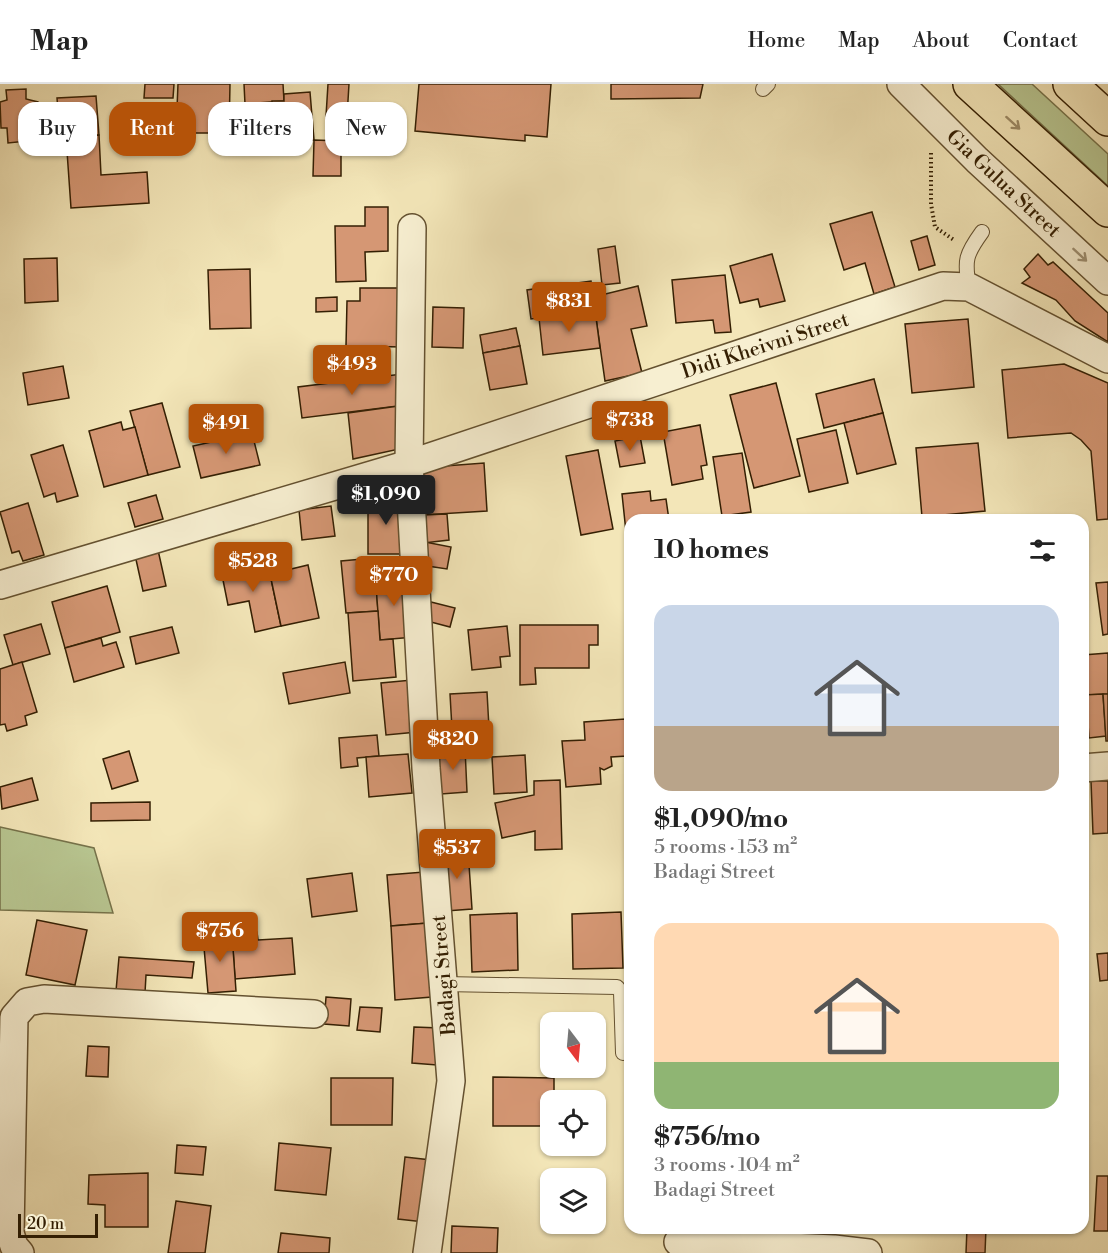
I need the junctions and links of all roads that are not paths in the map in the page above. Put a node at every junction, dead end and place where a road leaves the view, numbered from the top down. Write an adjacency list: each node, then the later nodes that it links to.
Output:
1 (901, 84): 8 (street, Gia Gulua Street, one-way to 8)
2 (970, 84): 5 (highway, one-way to 5)
3 (1070, 84): 4 (highway)
4 (1108, 119)
5 (1108, 210)
6 (412, 228): 11 (street, Badagi Street)
7 (982, 232): 9 (lane)
8 (1108, 281)
9 (969, 287): 10 (street, Didi Kheivni Street); 11 (street, Didi Kheivni Street)
10 (1108, 359)
11 (409, 464): 12 (street, Didi Kheivni Street); 15 (street, Badagi Street)
12 (0, 585)
13 (1108, 766): 14 (street)
14 (1089, 768)
15 (443, 984): 17 (lane); 20 (street, Badagi Street)
16 (314, 1014): 19 (street)
17 (623, 1053)
18 (678, 1242): 21 (street)
19 (20, 1253)
20 (427, 1253)
21 (868, 1253)

